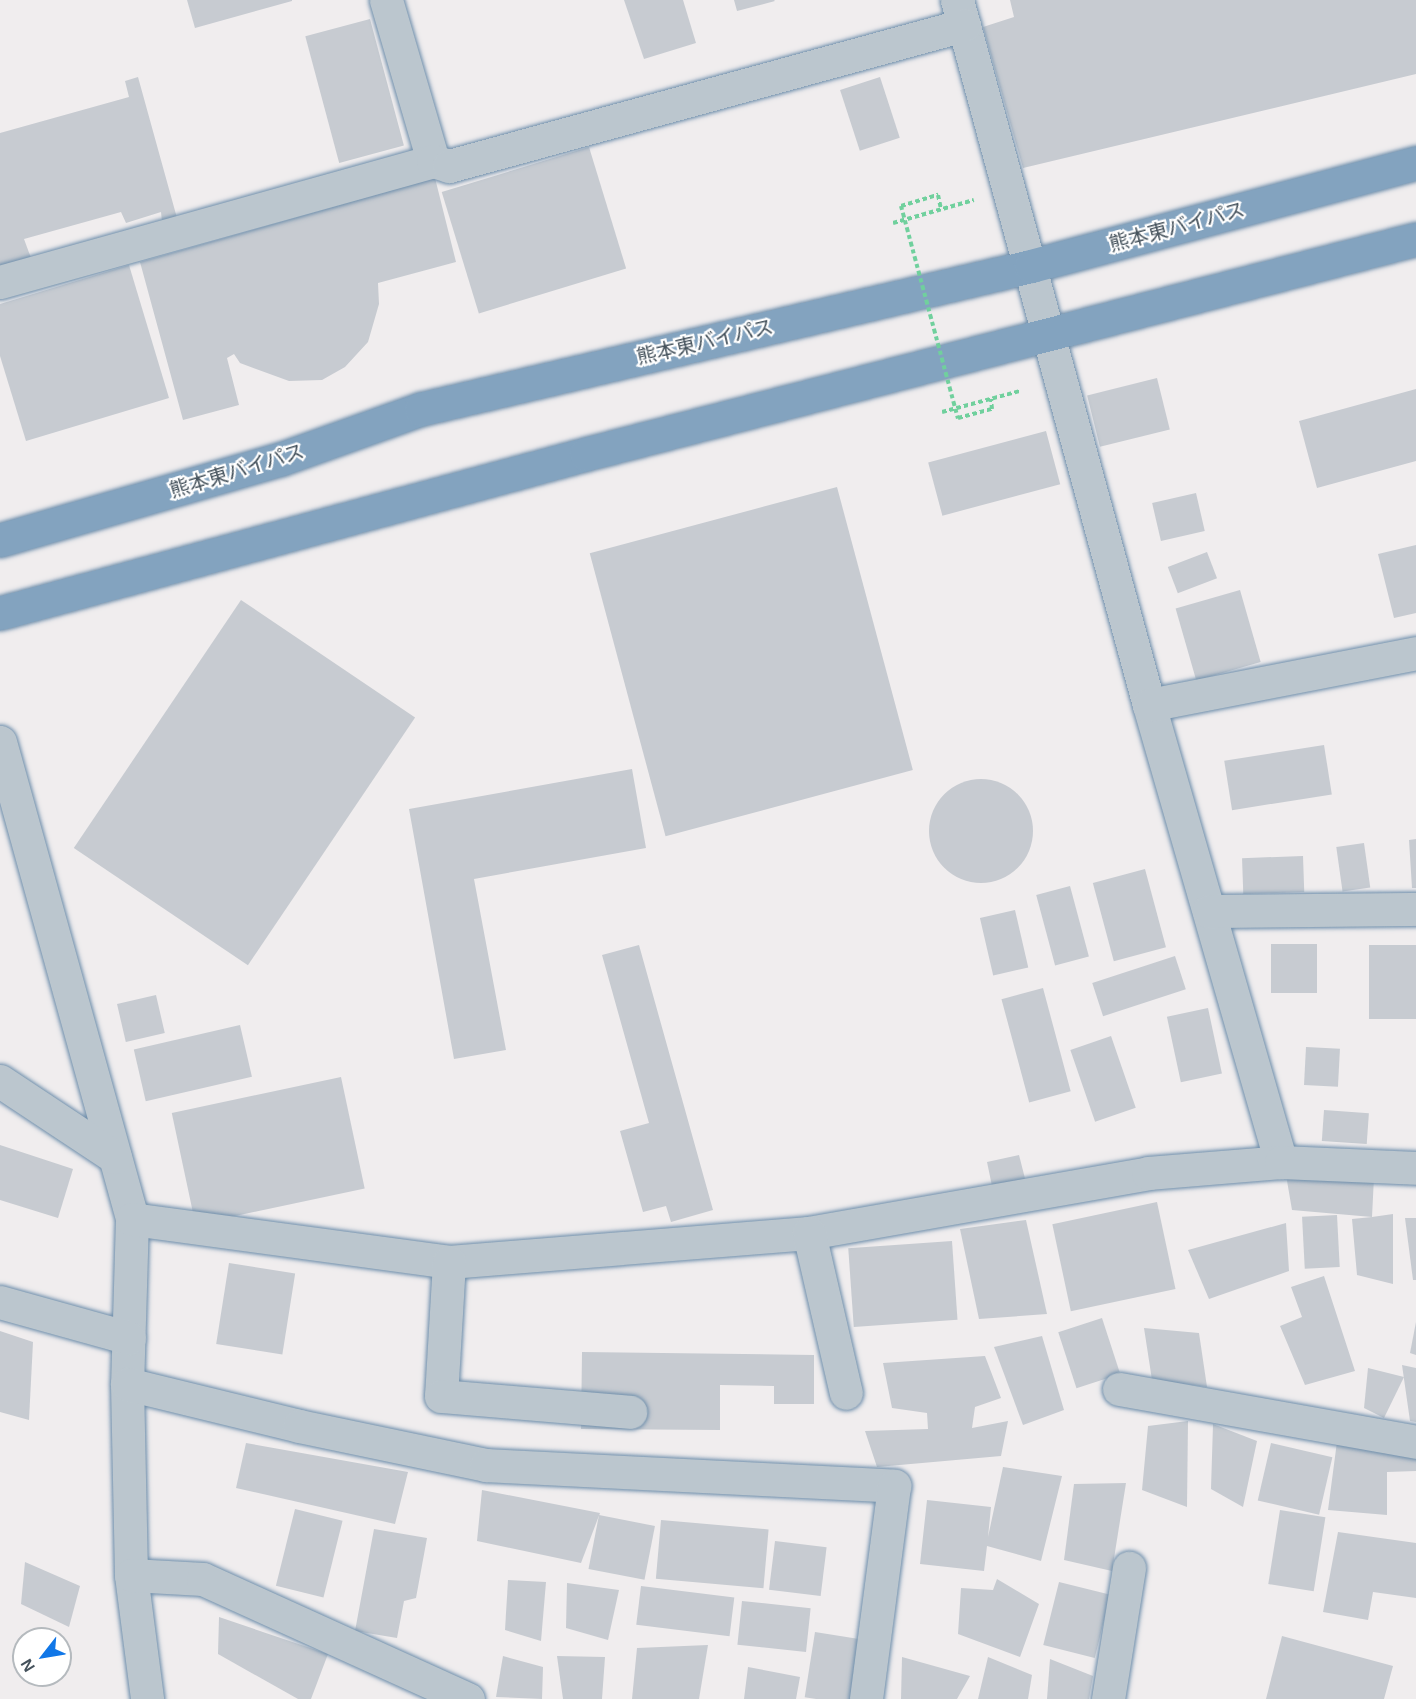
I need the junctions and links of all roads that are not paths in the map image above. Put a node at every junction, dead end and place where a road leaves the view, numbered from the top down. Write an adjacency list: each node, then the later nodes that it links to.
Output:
1 (386, 0): 3 (street)
2 (960, 12): 3 (street); 6 (street)
3 (433, 161): 7 (street)
4 (1416, 163): 6 (highway, 熊本東バイパス)
5 (1416, 239): 8 (highway)
6 (1031, 266): 8 (street); 9 (highway, 熊本東バイパス)
7 (0, 282)
8 (1048, 332): 10 (highway); 12 (street)
9 (0, 540)
10 (0, 614)
11 (1416, 653): 12 (street)
12 (1149, 705): 15 (street)
13 (0, 742): 17 (street)
14 (1416, 909): 15 (street)
15 (1209, 911): 18 (street)
16 (0, 1081): 17 (street)
17 (115, 1157): 20 (street)
18 (1281, 1162): 19 (street); 21 (street)
19 (1416, 1168)
20 (132, 1219): 22 (street); 24 (street)
21 (809, 1233): 22 (street); 27 (street)
22 (449, 1262): 28 (street)
23 (0, 1302): 24 (street)
24 (129, 1338): 25 (street)
25 (127, 1384): 31 (street); 34 (street)
26 (1119, 1389): 29 (street)
27 (846, 1394)
28 (630, 1412)
29 (1416, 1442)
30 (1129, 1568): 35 (street)
31 (131, 1575): 32 (street); 33 (street)
32 (147, 1699)
33 (468, 1699)
34 (866, 1699)
35 (1108, 1699)

